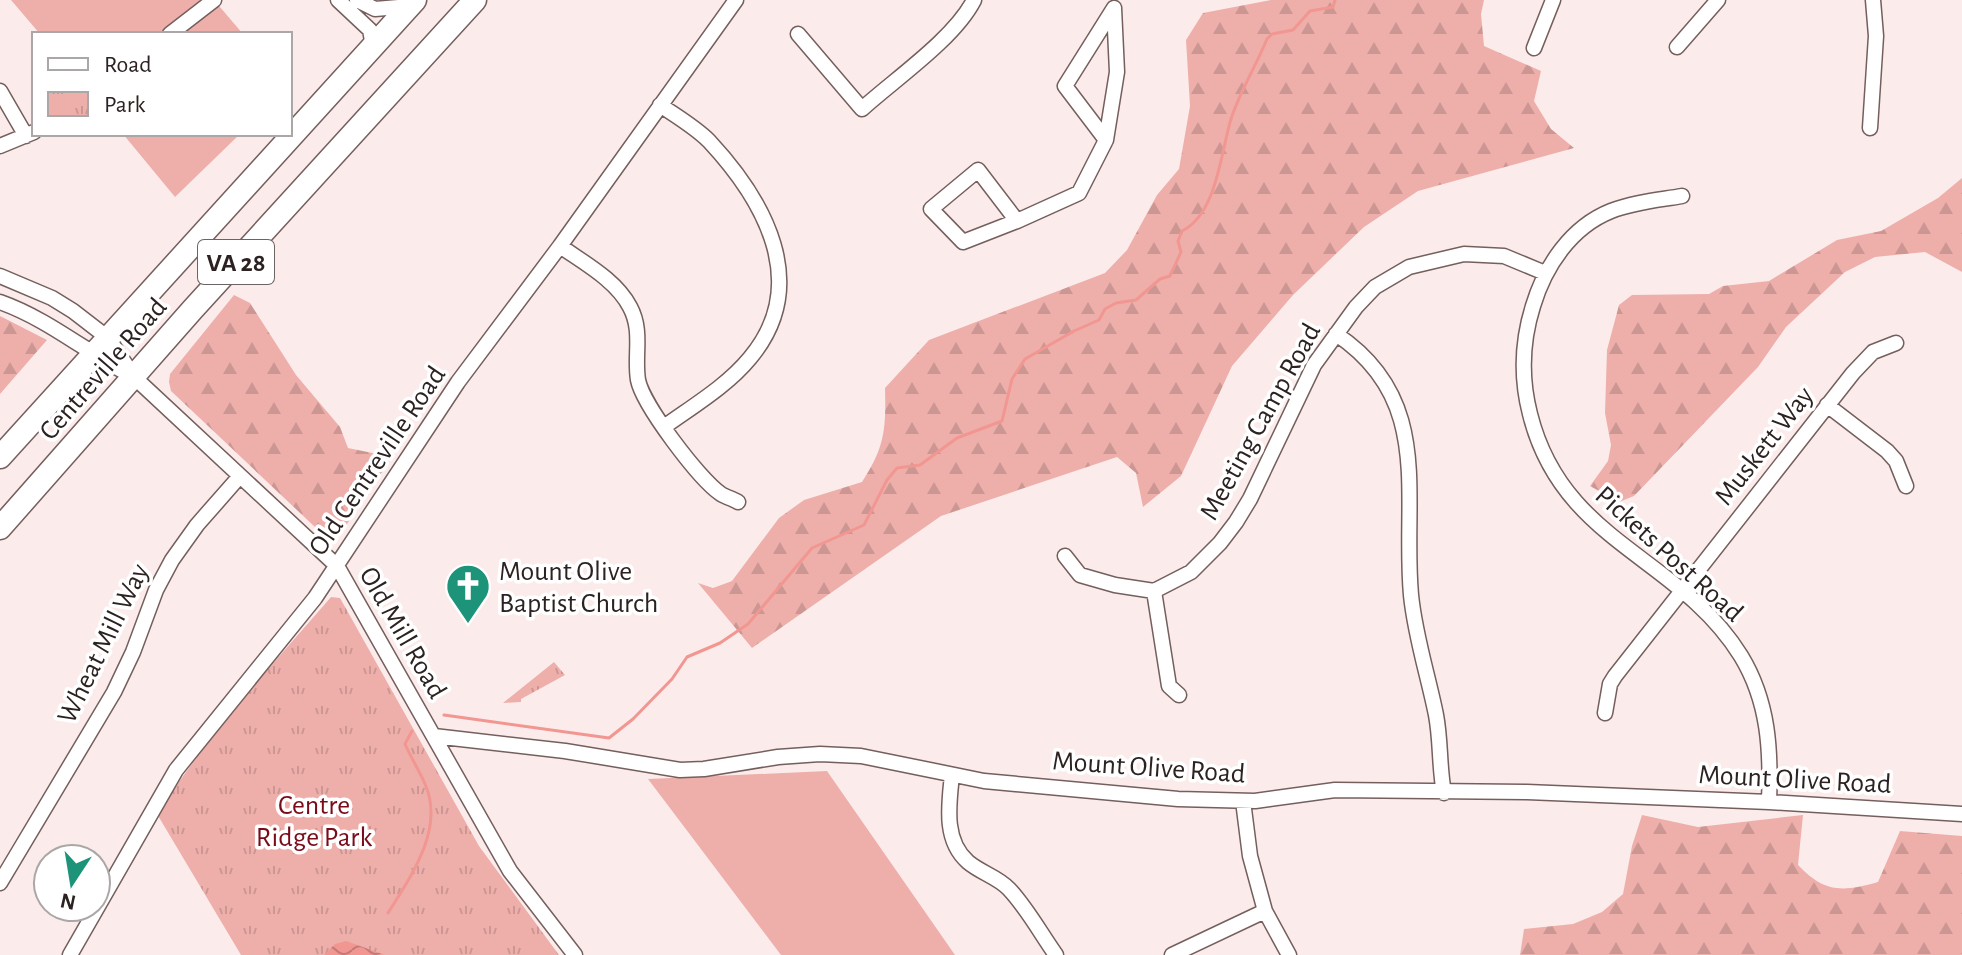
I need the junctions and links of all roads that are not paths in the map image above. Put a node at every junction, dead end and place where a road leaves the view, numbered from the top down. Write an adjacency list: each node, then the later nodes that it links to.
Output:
1 (214, 0): 12 (street)
2 (338, 0): 14 (street)
3 (357, 0): 10 (street)
4 (475, 0): 35 (highway, Centreville Road / VA 28)
5 (736, 0): 18 (street, Old Centreville Road)
6 (974, 0): 13 (street)
7 (1553, 0): 16 (street)
8 (1718, 0): 15 (street)
9 (1873, 0): 19 (street)
10 (413, 3): 14 (highway, Centreville Road / VA 28)
11 (1113, 4): 23 (street); 23 (street)
12 (173, 32)
13 (798, 34)
14 (373, 46): 21 (highway, Centreville Road / VA 28)
15 (1677, 47)
16 (1534, 48)
17 (0, 91): 20 (street)
18 (660, 105): 27 (street, Old Centreville Road); 37 (street)
19 (1870, 128)
20 (30, 134): 24 (street)
21 (292, 135)
22 (291, 136): 32 (highway, Centreville Road / VA 28)
23 (1106, 140): 26 (street)
24 (0, 146)
25 (1682, 196): 28 (street, Pickets Post Road)
26 (1017, 221): 26 (street)
27 (560, 246): 37 (street); 44 (street, Old Centreville Road)
28 (1545, 273): 31 (street, Meeting Camp Road); 46 (street, Pickets Post Road)
29 (0, 276): 32 (street)
30 (0, 302): 34 (street)
31 (1336, 334): 45 (street, Meeting Camp Road); 51 (street)
32 (108, 338): 34 (highway, Centreville Road / VA 28); 35 (street)
33 (1896, 343): 36 (street, Muskett Way)
34 (93, 355): 35 (street); 38 (highway, Centreville Road / VA 28)
35 (134, 377): 39 (street, Old Mill Road); 42 (highway, Centreville Road / VA 28)
36 (1827, 405): 40 (street); 46 (street, Muskett Way)
37 (664, 427): 41 (street)
38 (0, 457)
39 (240, 476): 44 (street, Old Mill Road); 55 (street, Wheat Mill Way)
40 (1906, 486)
41 (738, 502)
42 (0, 528)
43 (1065, 556): 45 (street)
44 (337, 566): 49 (street, Old Mill Road); 57 (street, Old Centreville Road)
45 (1154, 591): 47 (street)
46 (1681, 591): 48 (street, Muskett Way); 53 (street, Pickets Post Road)
47 (1179, 695)
48 (1605, 713)
49 (434, 736): 50 (street, Mount Olive Road); 58 (street, Old Mill Road)
50 (952, 775): 52 (street, Mount Olive Road); 59 (street)
51 (1444, 793): 52 (street, Mount Olive Road); 53 (street, Mount Olive Road)
52 (1243, 801): 56 (street)
53 (1769, 802): 54 (street, Mount Olive Road)
54 (1962, 814)
55 (0, 883)
56 (1265, 911): 60 (street); 61 (street)
57 (70, 955)
58 (575, 955)
59 (1056, 955)
60 (1172, 955)
61 (1289, 955)

